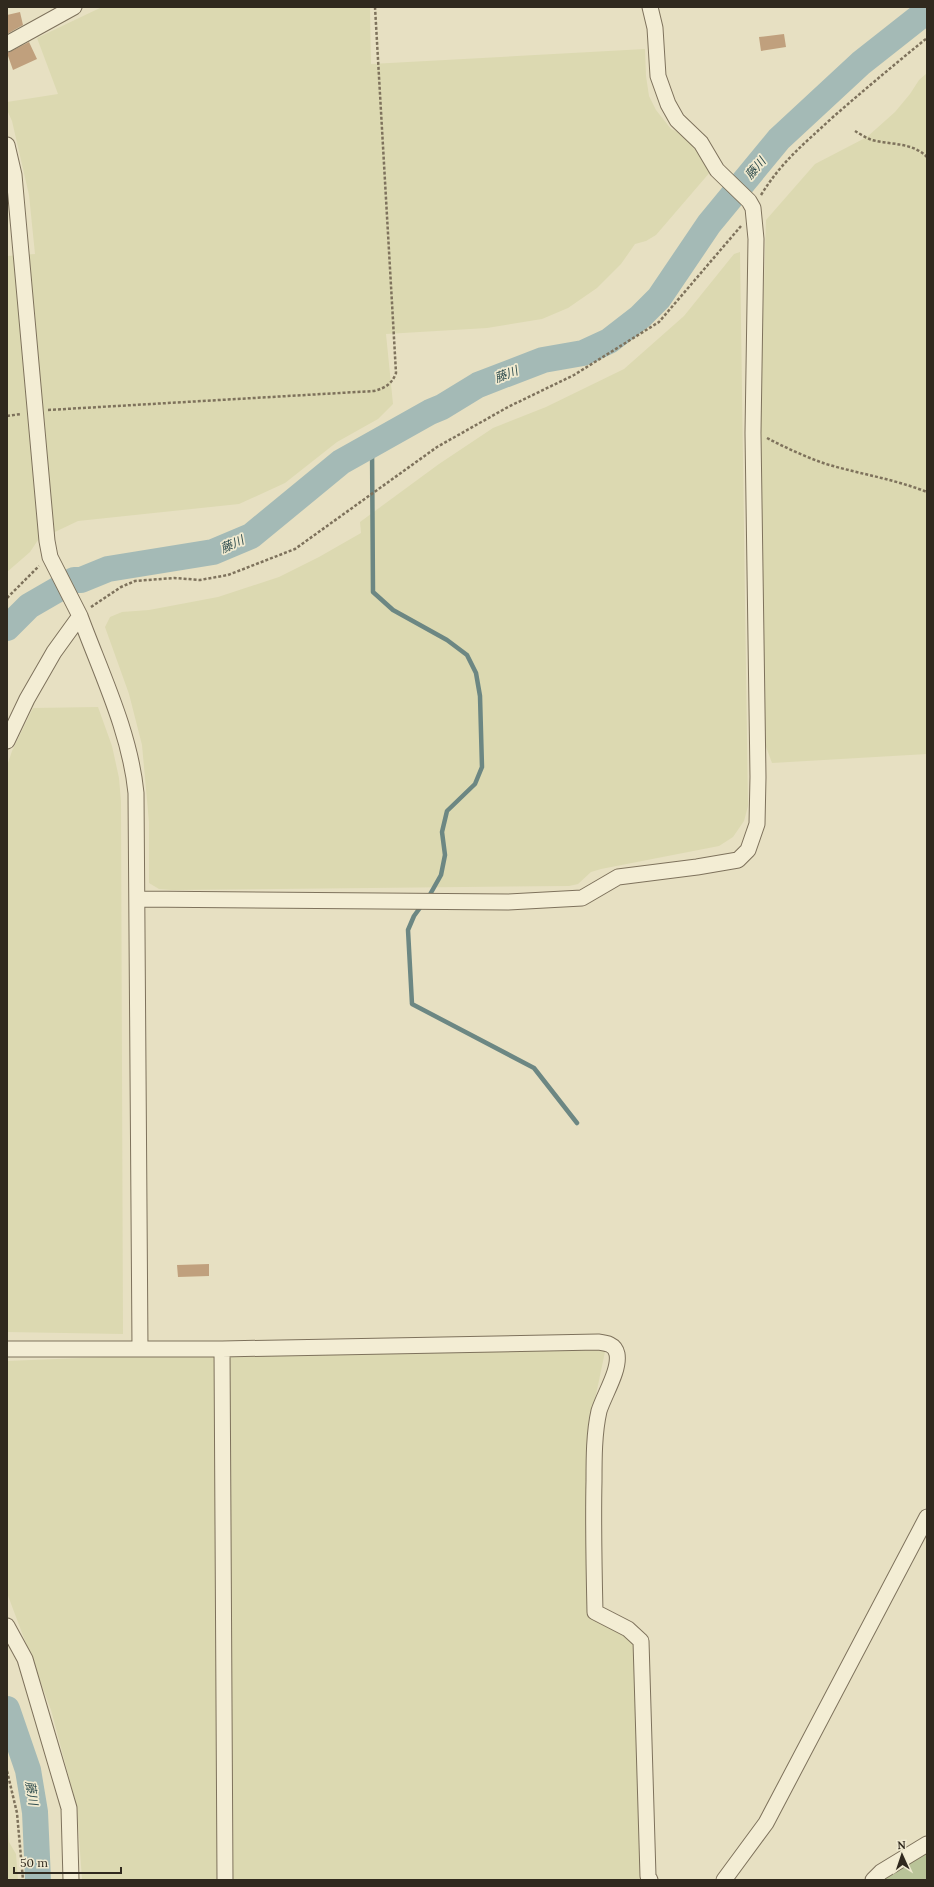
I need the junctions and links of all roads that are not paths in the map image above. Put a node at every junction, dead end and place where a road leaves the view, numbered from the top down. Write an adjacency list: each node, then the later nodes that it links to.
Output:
1 (74, 7): 3 (street)
2 (650, 7): 7 (street)
3 (7, 44)
4 (7, 145): 5 (street)
5 (80, 616): 6 (street); 7 (street)
6 (7, 741)
7 (137, 899): 8 (street)
8 (140, 1348): 9 (street); 10 (street)
9 (7, 1349)
10 (222, 1349): 15 (street); 16 (street)
11 (927, 1517): 17 (street)
12 (7, 1626): 14 (street)
13 (927, 1844): 18 (street)
14 (71, 1880)
15 (225, 1880)
16 (650, 1880)
17 (724, 1880)
18 (873, 1880)

